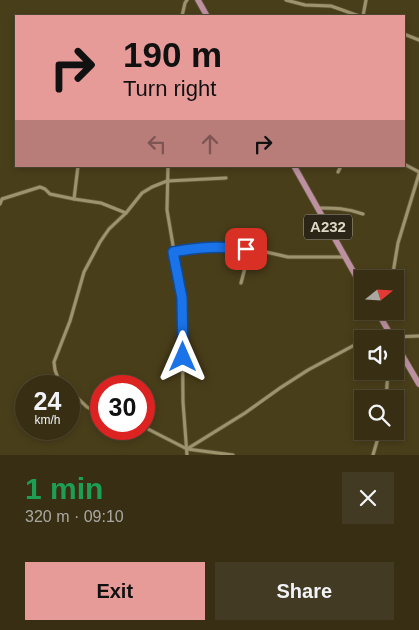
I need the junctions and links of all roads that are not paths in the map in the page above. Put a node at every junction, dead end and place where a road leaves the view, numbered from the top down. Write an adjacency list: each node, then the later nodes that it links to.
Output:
1 (187, 0): 5 (street)
2 (198, 0): 6 (main road)
3 (286, 0): 7 (street)
4 (366, 0): 8 (street)
5 (182, 15)
6 (206, 15)
7 (355, 15)
8 (363, 15)
9 (405, 34): 10 (street)
10 (419, 40)
11 (405, 165): 17 (street)
12 (78, 167): 20 (street)
13 (168, 167): 19 (street)
14 (295, 167): 22 (main road, A232)
15 (340, 167): 16 (street)
16 (338, 172)
17 (419, 173): 28 (street)
18 (226, 178): 19 (street)
19 (167, 182): 23 (street); 26 (street)
20 (74, 200): 21 (street); 23 (street)
21 (0, 204)
22 (318, 208): 24 (street); 27 (main road, A232)
23 (126, 213): 37 (street)
24 (362, 214)
25 (250, 249): 26 (street); 27 (street); 30 (street)
26 (173, 252): 43 (street)
27 (345, 257): 29 (main road, A232)
28 (394, 270)
29 (354, 273)
30 (241, 283)
31 (382, 320): 32 (main road)
32 (388, 330)
33 (419, 336): 34 (street)
34 (404, 340)
35 (354, 345): 43 (street)
36 (404, 359): 38 (main road)
37 (57, 375)
38 (419, 384)
39 (80, 400): 40 (street)
40 (90, 408)
41 (155, 433): 43 (street)
42 (377, 440): 46 (street)
43 (187, 449): 44 (street); 45 (street)
44 (187, 455)
45 (233, 455)
46 (373, 455)

